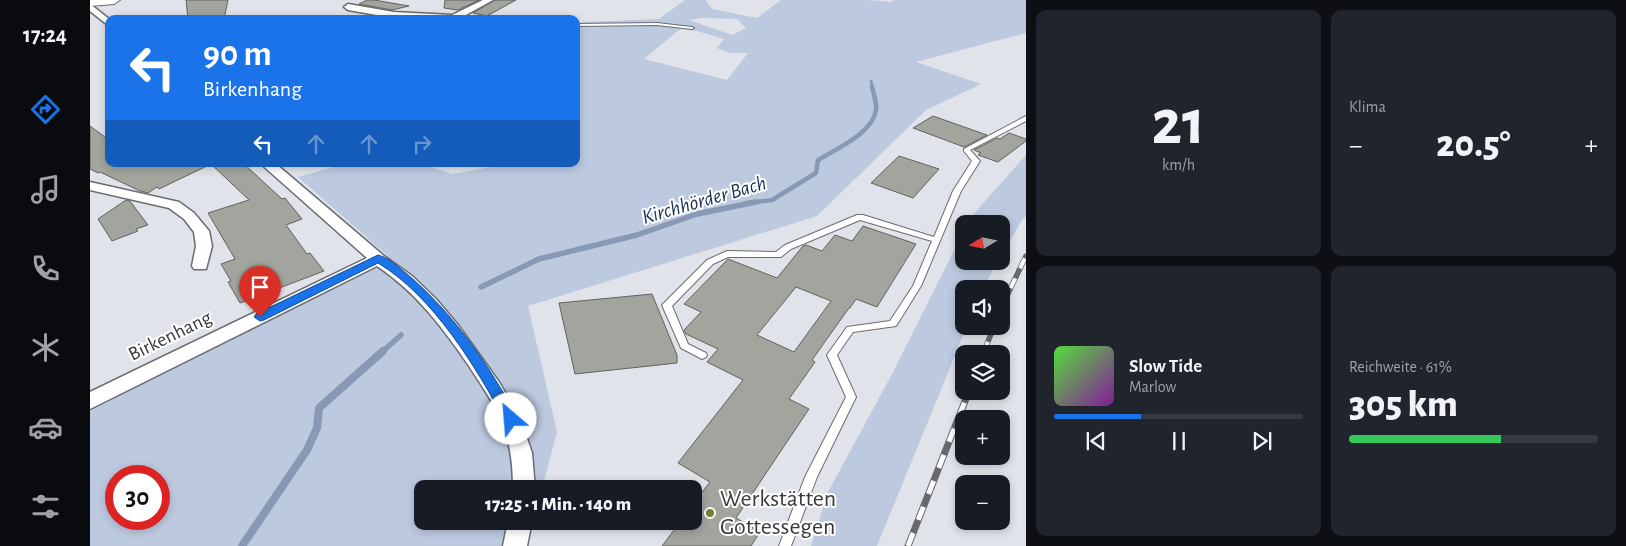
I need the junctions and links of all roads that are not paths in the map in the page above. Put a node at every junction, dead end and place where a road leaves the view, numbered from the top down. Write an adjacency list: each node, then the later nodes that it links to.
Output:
1 (114, 0): 3 (main road)
2 (489, 0): 6 (street)
3 (90, 3): 7 (street)
4 (348, 8): 5 (street)
5 (394, 15)
6 (458, 15)
7 (105, 19)
8 (580, 25): 9 (lane)
9 (692, 28)
10 (1026, 118): 13 (lane)
11 (271, 167): 14 (street)
12 (90, 186): 15 (street)
13 (936, 240): 16 (lane); 21 (lane)
14 (378, 259): 17 (street, Birkenhang); 18 (street)
15 (200, 266)
16 (702, 355)
17 (90, 402)
18 (523, 480)
19 (518, 530): 20 (street)
20 (515, 546)
21 (786, 546)

